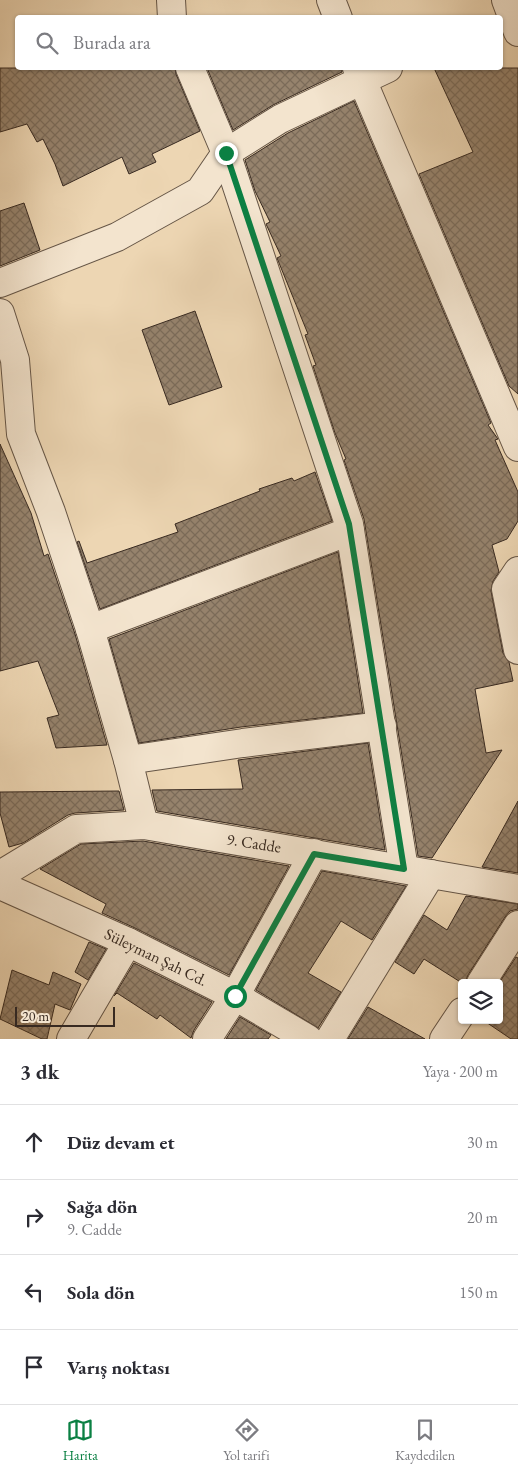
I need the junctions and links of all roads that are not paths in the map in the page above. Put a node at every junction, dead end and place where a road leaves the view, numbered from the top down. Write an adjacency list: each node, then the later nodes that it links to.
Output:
1 (171, 0): 3 (street)
2 (331, 0): 4 (street)
3 (172, 15)
4 (337, 15)
5 (191, 70): 8 (street)
6 (379, 70): 7 (street)
7 (360, 74): 8 (street); 11 (street)
8 (226, 153): 9 (street); 12 (street)
9 (0, 283)
10 (0, 313): 14 (street)
11 (518, 447)
12 (350, 531): 14 (street); 16 (street)
13 (518, 571): 15 (street)
14 (90, 628): 17 (street)
15 (518, 650)
16 (382, 726): 17 (street); 20 (street)
17 (128, 760): 18 (street)
18 (144, 825): 19 (street, 9. Cadde); 22 (street, 9. Cadde)
19 (314, 854): 20 (street, 9. Cadde); 28 (street)
20 (404, 869): 21 (street, 9. Cadde)
21 (430, 874): 24 (street, 9. Cadde); 33 (street)
22 (0, 875)
23 (0, 885): 26 (street, Süleyman Şah Cd.)
24 (518, 889)
25 (518, 926): 27 (street)
26 (128, 942): 28 (street, Süleyman Şah Cd.); 30 (street)
27 (484, 979)
28 (235, 996): 31 (street); 32 (street, Süleyman Şah Cd.)
29 (458, 1018): 34 (street)
30 (71, 1039)
31 (206, 1039)
32 (308, 1039)
33 (330, 1039)
34 (444, 1039)

